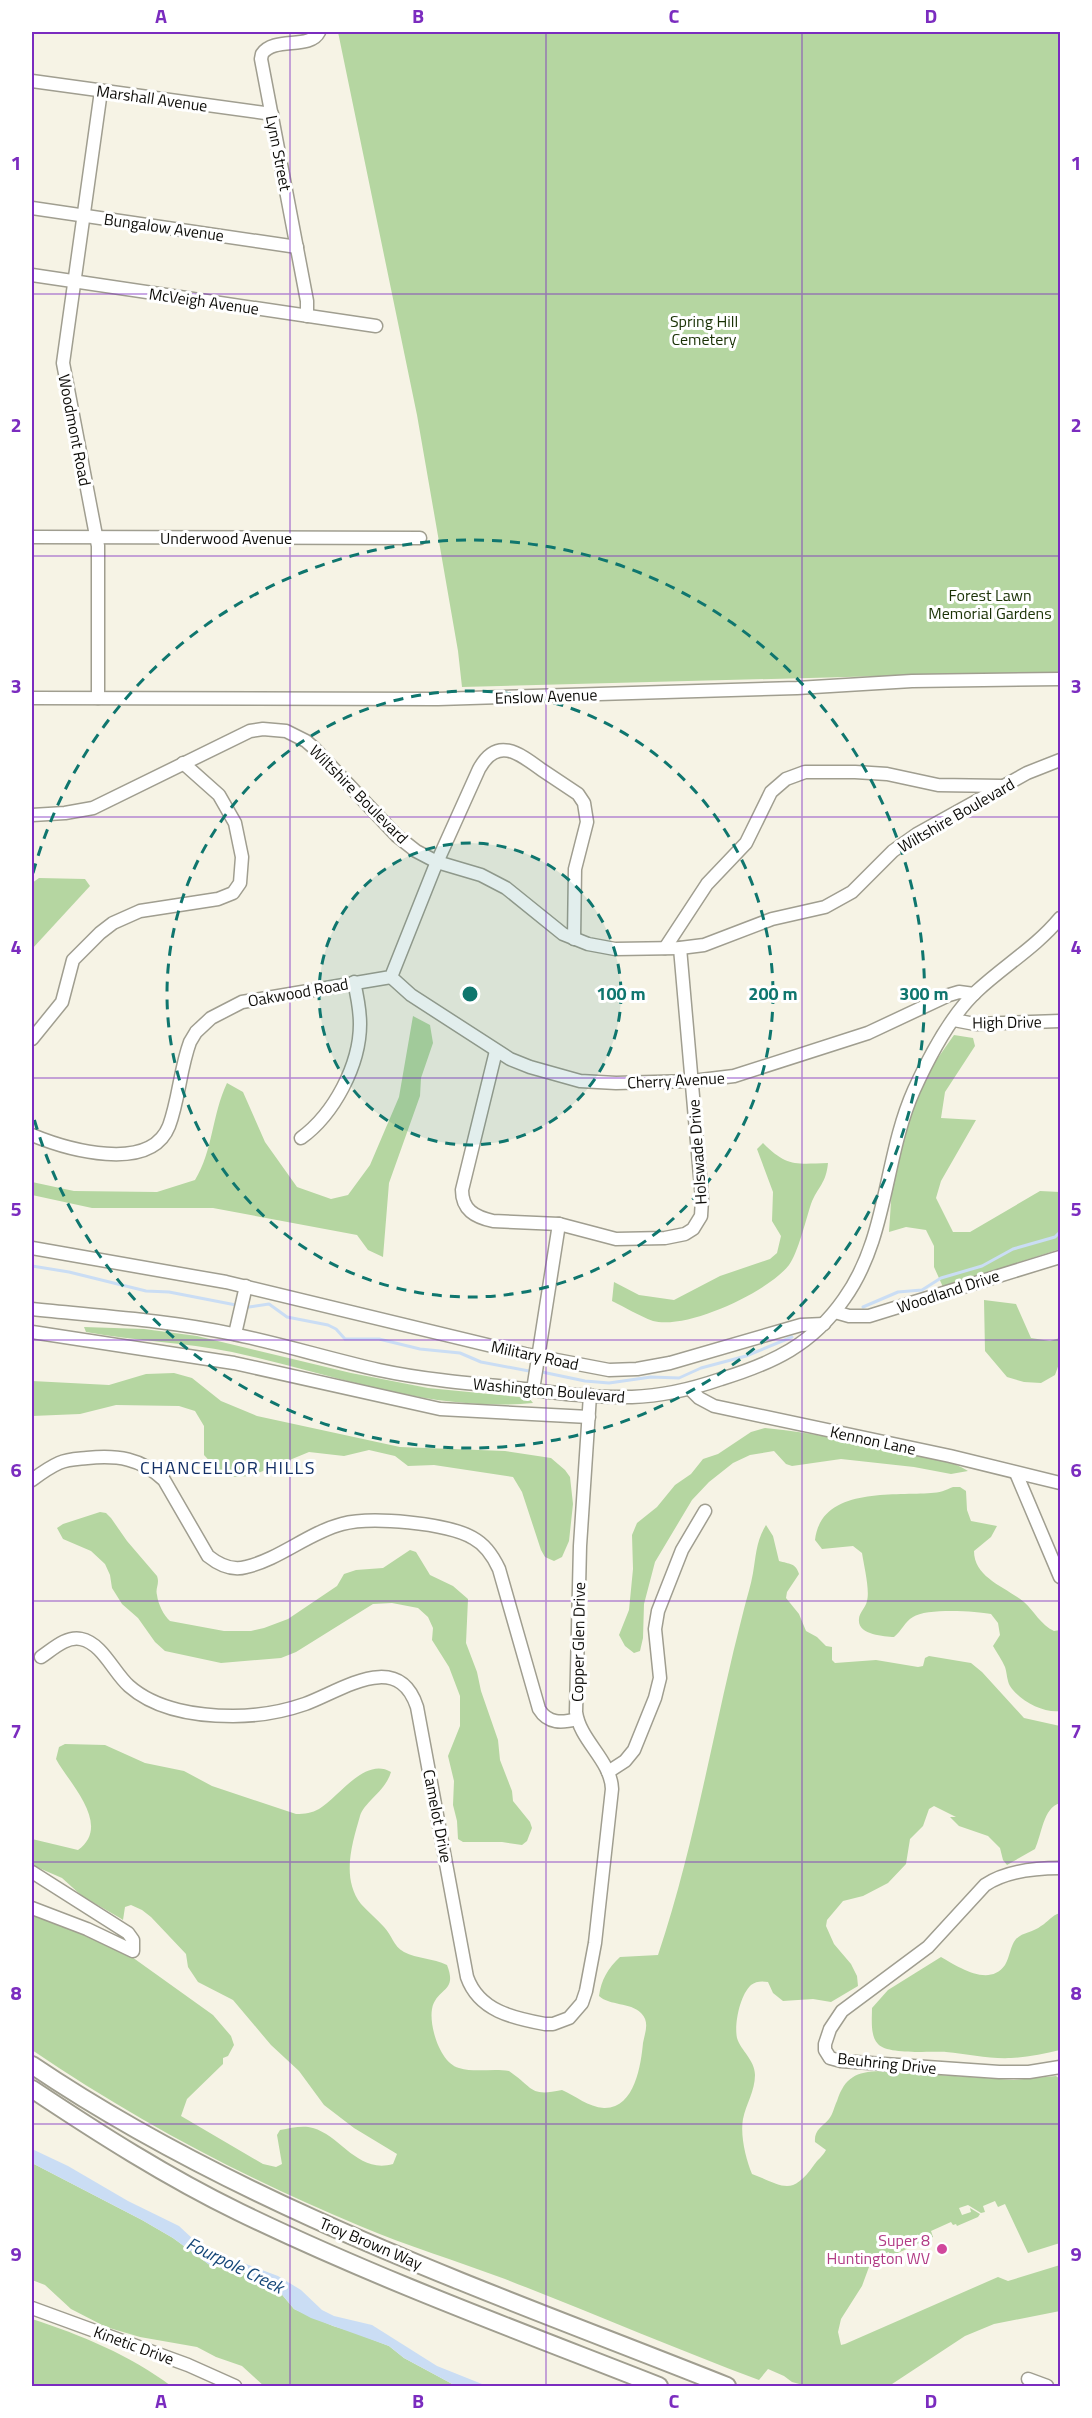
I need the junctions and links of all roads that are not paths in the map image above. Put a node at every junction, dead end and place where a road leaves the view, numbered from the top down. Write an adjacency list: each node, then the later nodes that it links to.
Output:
1 (319, 32): 4 (street, Lynn Street)
2 (32, 81): 3 (street, Marshall Avenue)
3 (101, 91): 4 (street, Marshall Avenue); 6 (street, Woodmont Road)
4 (272, 114): 7 (street, Lynn Street)
5 (32, 208): 6 (street, Bungalow Avenue)
6 (83, 216): 7 (street, Bungalow Avenue); 9 (street, Woodmont Road)
7 (297, 247): 10 (street, Lynn Street)
8 (32, 275): 9 (street, McVeigh Avenue)
9 (74, 282): 10 (street, McVeigh Avenue); 13 (street, Woodmont Road)
10 (307, 316): 11 (street, McVeigh Avenue)
11 (376, 326)
12 (32, 537): 13 (street, Underwood Avenue)
13 (97, 538): 14 (street, Underwood Avenue); 17 (street, Woodmont Road)
14 (420, 538)
15 (1060, 679): 17 (street, Enslow Avenue)
16 (32, 698): 17 (street, Enslow Avenue)
17 (98, 698)
18 (1060, 760): 20 (street, Wiltshire Boulevard)
19 (183, 763): 21 (street, Wiltshire Boulevard); 22 (street, Wiltshire Boulevard); 34 (street)
20 (1003, 786): 24 (street); 26 (street, Wiltshire Boulevard)
21 (32, 815)
22 (437, 862): 25 (street, Wiltshire Boulevard); 25 (street); 29 (street)
23 (1060, 918): 31 (street, Washington Boulevard)
24 (679, 926): 26 (street); 27 (street)
25 (574, 939): 27 (street, Wiltshire Boulevard)
26 (694, 947): 28 (street, Wiltshire Boulevard)
27 (665, 948): 28 (street, Wiltshire Boulevard)
28 (680, 948): 36 (street, Holswade Drive)
29 (391, 977): 30 (street, Oakwood Road); 35 (street, Cherry Avenue)
30 (354, 982): 37 (street, Oakwood Road); 38 (street)
31 (974, 994): 32 (street, Washington Boulevard); 36 (street, Cherry Avenue)
32 (954, 1020): 33 (street, High Drive); 44 (street, Washington Boulevard)
33 (1060, 1021)
34 (32, 1039)
35 (496, 1051): 36 (street, Cherry Avenue); 39 (street, Holswade Drive)
36 (692, 1081): 39 (street, Holswade Drive)
37 (32, 1135)
38 (301, 1138)
39 (559, 1224): 48 (street)
40 (32, 1248): 42 (street, Military Road)
41 (1060, 1257): 44 (street, Woodland Drive)
42 (246, 1286): 47 (street); 48 (street, Military Road)
43 (32, 1309): 47 (street, Washington Boulevard)
44 (835, 1312): 45 (street, Washington Boulevard)
45 (824, 1324): 48 (street, Military Road); 49 (street, Washington Boulevard)
46 (32, 1332): 52 (street, Washington Boulevard)
47 (235, 1334): 50 (street, Washington Boulevard)
48 (538, 1356): 50 (street)
49 (690, 1389): 51 (street, Washington Boulevard); 53 (street, Kennon Lane)
50 (533, 1390): 51 (street, Washington Boulevard)
51 (590, 1395): 52 (street, Copper Glen Drive)
52 (589, 1417): 59 (street, Copper Glen Drive)
53 (1016, 1473): 55 (street, Kennon Lane); 57 (street)
54 (32, 1480): 59 (street)
55 (1060, 1483)
56 (705, 1511): 60 (street)
57 (1060, 1577)
58 (41, 1657): 60 (street, Camelot Drive)
59 (577, 1719): 60 (street, Copper Glen Drive)
60 (608, 1772)
61 (1060, 1868): 65 (street, Beuhring Drive)
62 (32, 1872): 63 (street)
63 (32, 1908)
64 (32, 2065): 71 (main road, Troy Brown Way)
65 (1060, 2067)
66 (32, 2089): 70 (main road, Troy Brown Way)
67 (32, 2308): 69 (street, Kinetic Drive)
68 (1028, 2379): 72 (street)
69 (235, 2386)
70 (659, 2386)
71 (728, 2386)
72 (1047, 2386)

